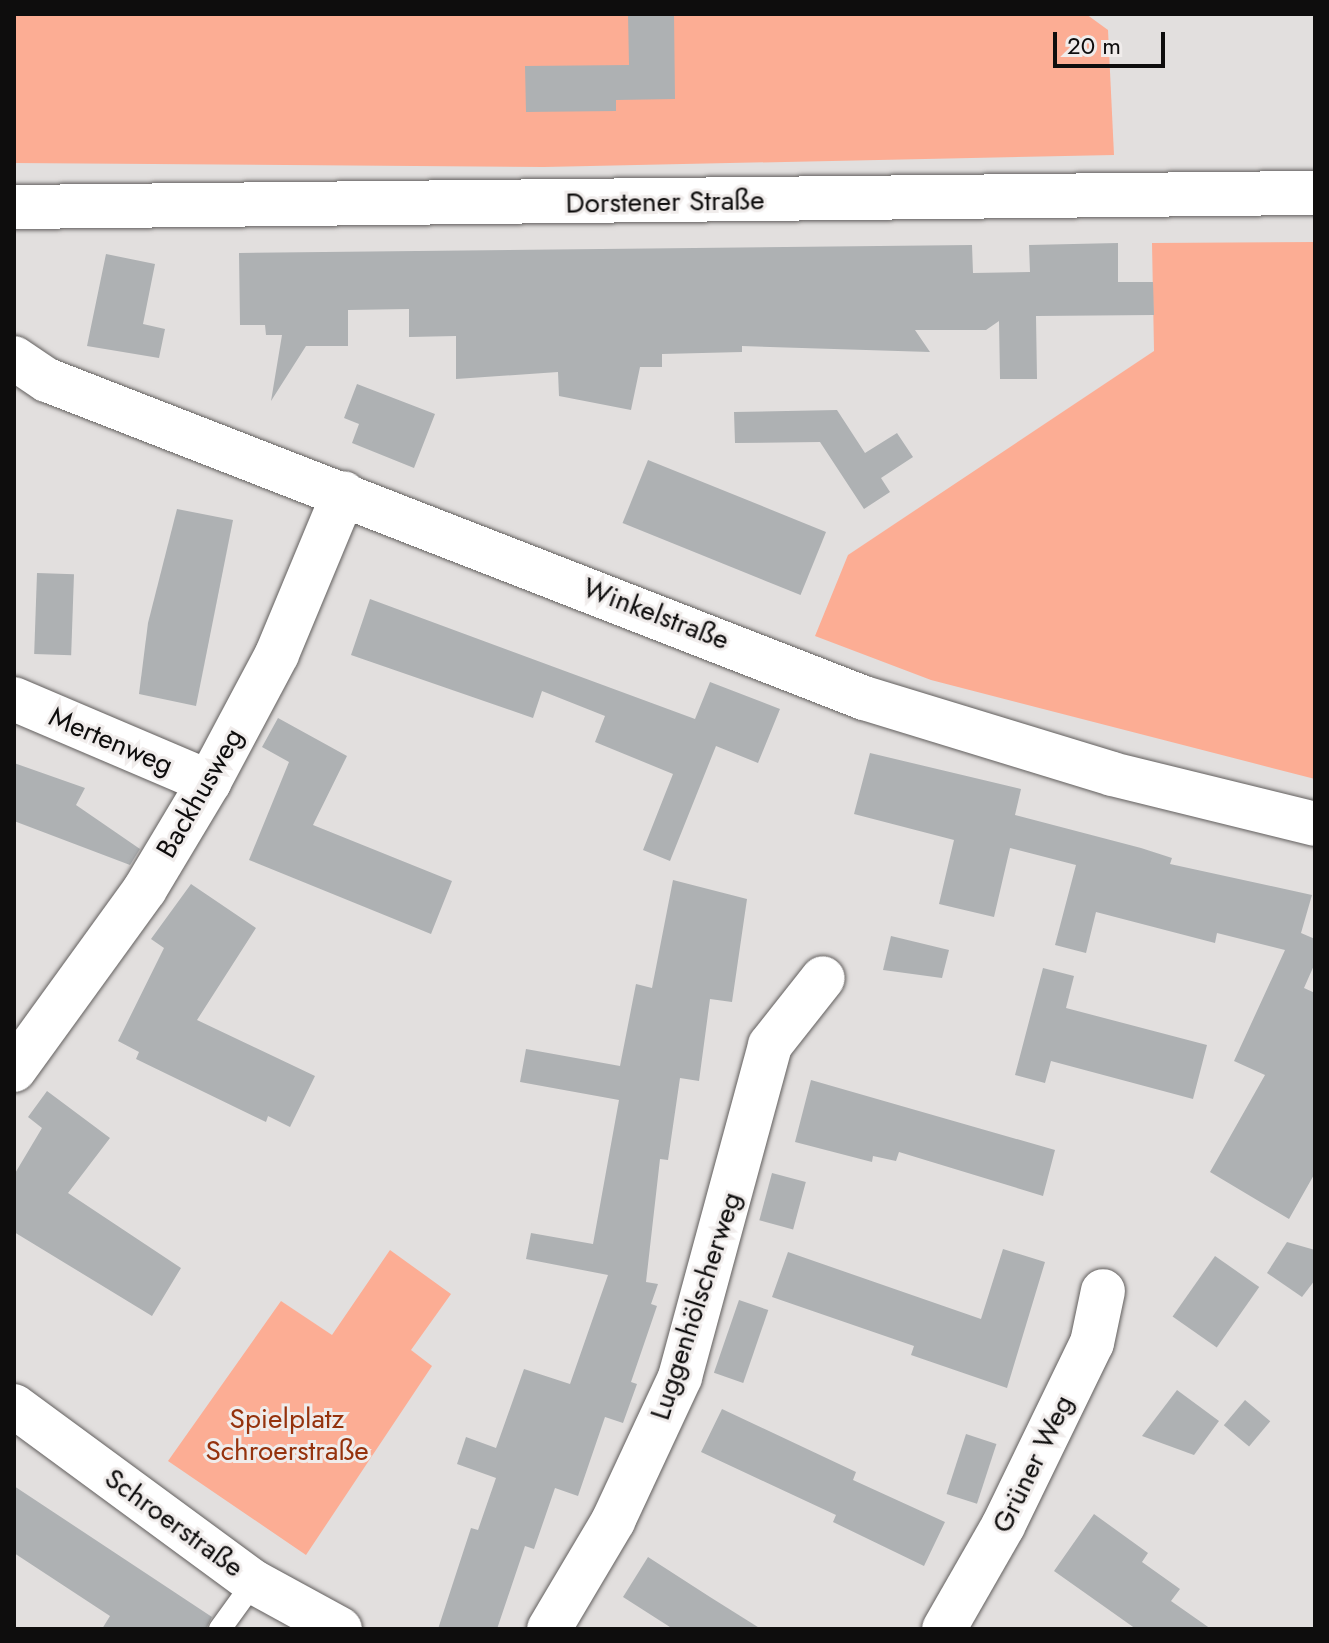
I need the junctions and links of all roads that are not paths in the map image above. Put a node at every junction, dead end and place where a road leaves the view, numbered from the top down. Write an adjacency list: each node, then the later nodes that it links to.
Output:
1 (1315, 193): 2 (street, Dorstener Straße)
2 (14, 207)
3 (14, 358): 4 (street, Winkelstraße)
4 (344, 493): 6 (street, Backhusweg); 7 (street, Winkelstraße)
5 (14, 699): 6 (street, Mertenweg)
6 (209, 782): 9 (street, Backhusweg)
7 (1315, 824)
8 (823, 978): 15 (street, Luggenhölscherweg)
9 (14, 1070)
10 (1103, 1291): 16 (street, Grüner Weg)
11 (14, 1406): 12 (street, Schroerstraße)
12 (254, 1582): 13 (lane); 14 (street, Schroerstraße)
13 (220, 1629)
14 (340, 1629)
15 (549, 1629)
16 (944, 1629)

